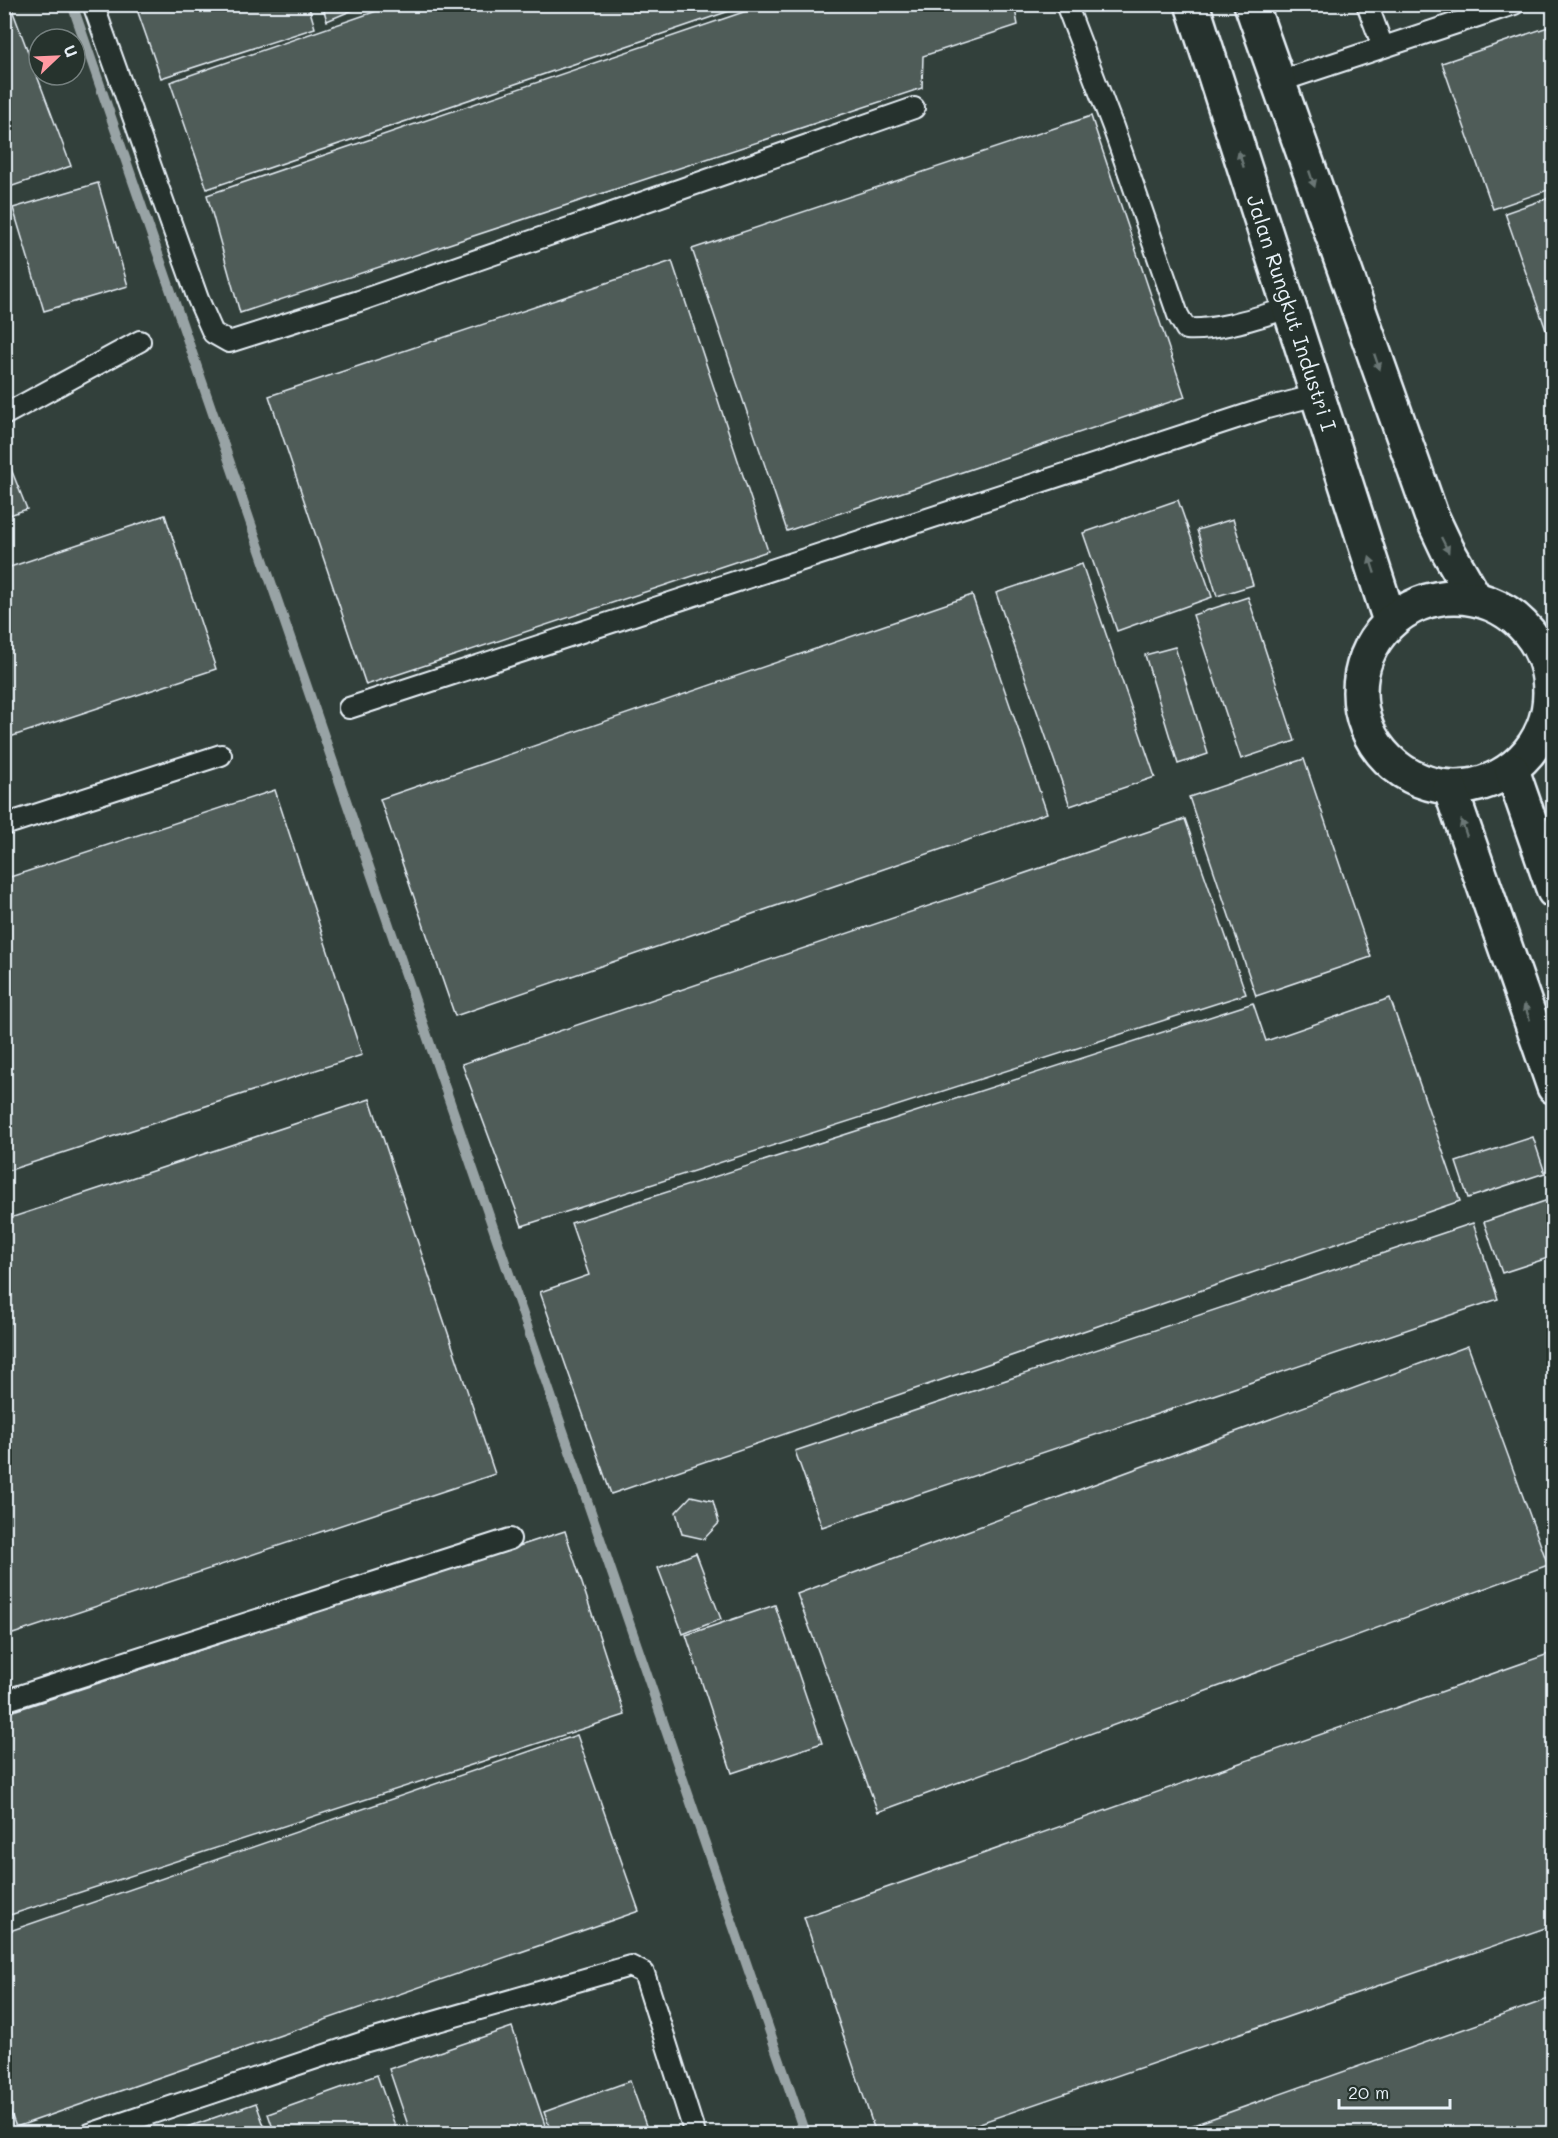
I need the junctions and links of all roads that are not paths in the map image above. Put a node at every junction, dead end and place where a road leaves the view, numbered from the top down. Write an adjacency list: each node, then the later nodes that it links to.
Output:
1 (93, 4): 9 (lane)
2 (1066, 4): 10 (lane)
3 (1192, 4): 10 (street, Jalan Rungkut Industri I, one-way to 3)
4 (1251, 4): 8 (street)
5 (1367, 4): 7 (lane)
6 (1514, 4): 7 (lane)
7 (1383, 48): 8 (lane)
8 (1278, 82): 14 (street, one-way to 14)
9 (914, 108)
10 (1289, 308): 12 (street, Jalan Rungkut Industri I)
11 (140, 341): 13 (lane)
12 (1317, 395): 15 (street, Jalan Rungkut Industri I, one-way to 12); 17 (lane)
13 (4, 415)
14 (1475, 598): 15 (street); 16 (street)
15 (1390, 621): 20 (street)
16 (1550, 663): 19 (street)
17 (349, 708)
18 (221, 756): 21 (lane)
19 (1512, 770): 20 (street); 22 (street)
20 (1450, 788): 23 (street, one-way to 20)
21 (4, 825)
22 (1554, 891)
23 (1554, 1087)
24 (510, 1539): 25 (lane)
25 (4, 1701)
26 (90, 2133): 27 (lane)
27 (695, 2133)

